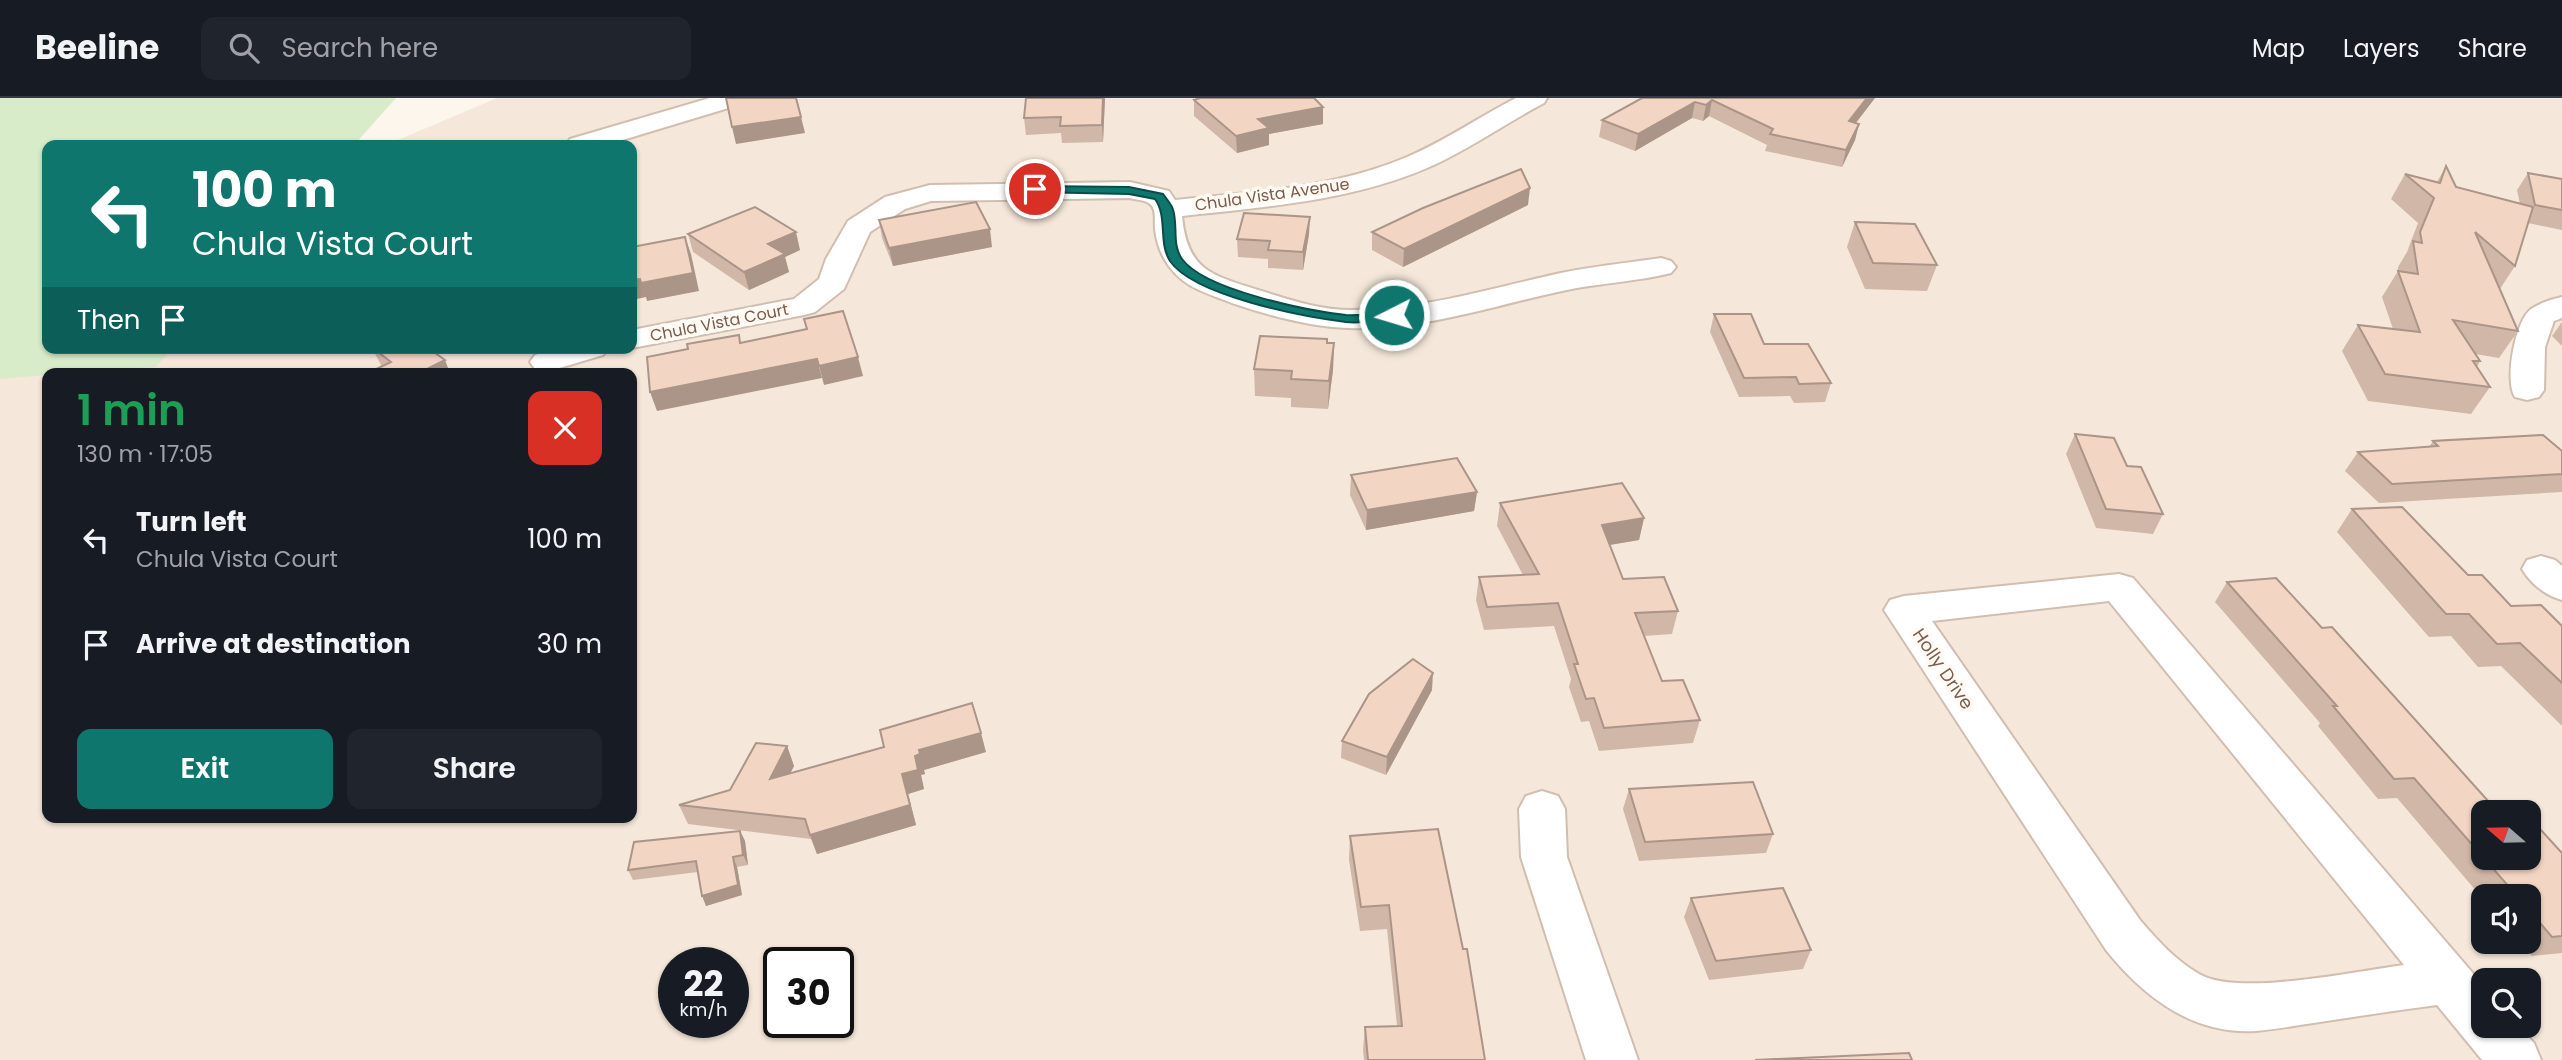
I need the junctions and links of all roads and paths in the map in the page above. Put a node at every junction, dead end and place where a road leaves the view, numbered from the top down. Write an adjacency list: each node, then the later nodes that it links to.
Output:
1 (736, 98): 3 (street)
2 (1535, 98): 4 (street, Chula Vista Avenue)
3 (596, 140)
4 (1168, 209): 5 (street); 7 (street, Chula Vista Court)
5 (1661, 267)
6 (2562, 306): 10 (street)
7 (637, 338)
8 (573, 354): 9 (street)
9 (546, 362)
10 (2527, 390)
11 (1542, 809): 15 (street)
12 (2448, 981): 12 (street, Holly Drive); 13 (street, Holly Drive)
13 (2471, 1008)
14 (2497, 1038): 16 (street, Holly Drive)
15 (1612, 1060)
16 (2515, 1060)

